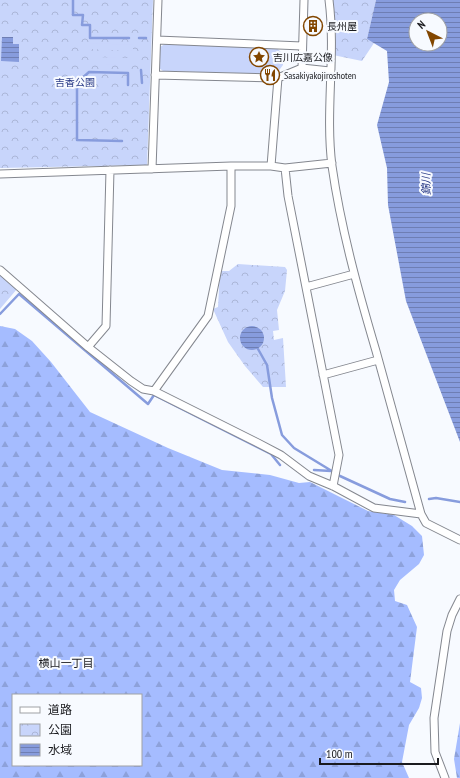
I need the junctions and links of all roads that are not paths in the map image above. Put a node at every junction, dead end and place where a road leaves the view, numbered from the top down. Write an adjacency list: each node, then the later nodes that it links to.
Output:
1 (158, 0): 4 (street)
2 (304, 0): 5 (street)
3 (329, 0): 7 (street)
4 (157, 40): 5 (street); 8 (street)
5 (302, 46): 6 (street)
6 (302, 68): 7 (street); 9 (street)
7 (330, 71): 10 (street)
8 (155, 75): 9 (street); 14 (street)
9 (278, 78): 12 (street)
10 (332, 163): 13 (street); 18 (street)
11 (232, 166): 12 (street); 14 (street); 23 (street)
12 (271, 166): 13 (street)
13 (285, 168): 19 (street)
14 (152, 169): 15 (street)
15 (110, 170): 16 (street); 20 (street)
16 (0, 174)
17 (0, 270): 20 (street)
18 (354, 274): 19 (street); 21 (street)
19 (306, 287): 22 (street)
20 (88, 347): 23 (street)
21 (378, 360): 22 (street); 25 (street)
22 (323, 375): 24 (street)
23 (154, 390): 24 (street)
24 (333, 486): 25 (street)
25 (421, 514): 26 (street)
26 (460, 540)
27 (460, 599): 28 (street)
28 (445, 778)

